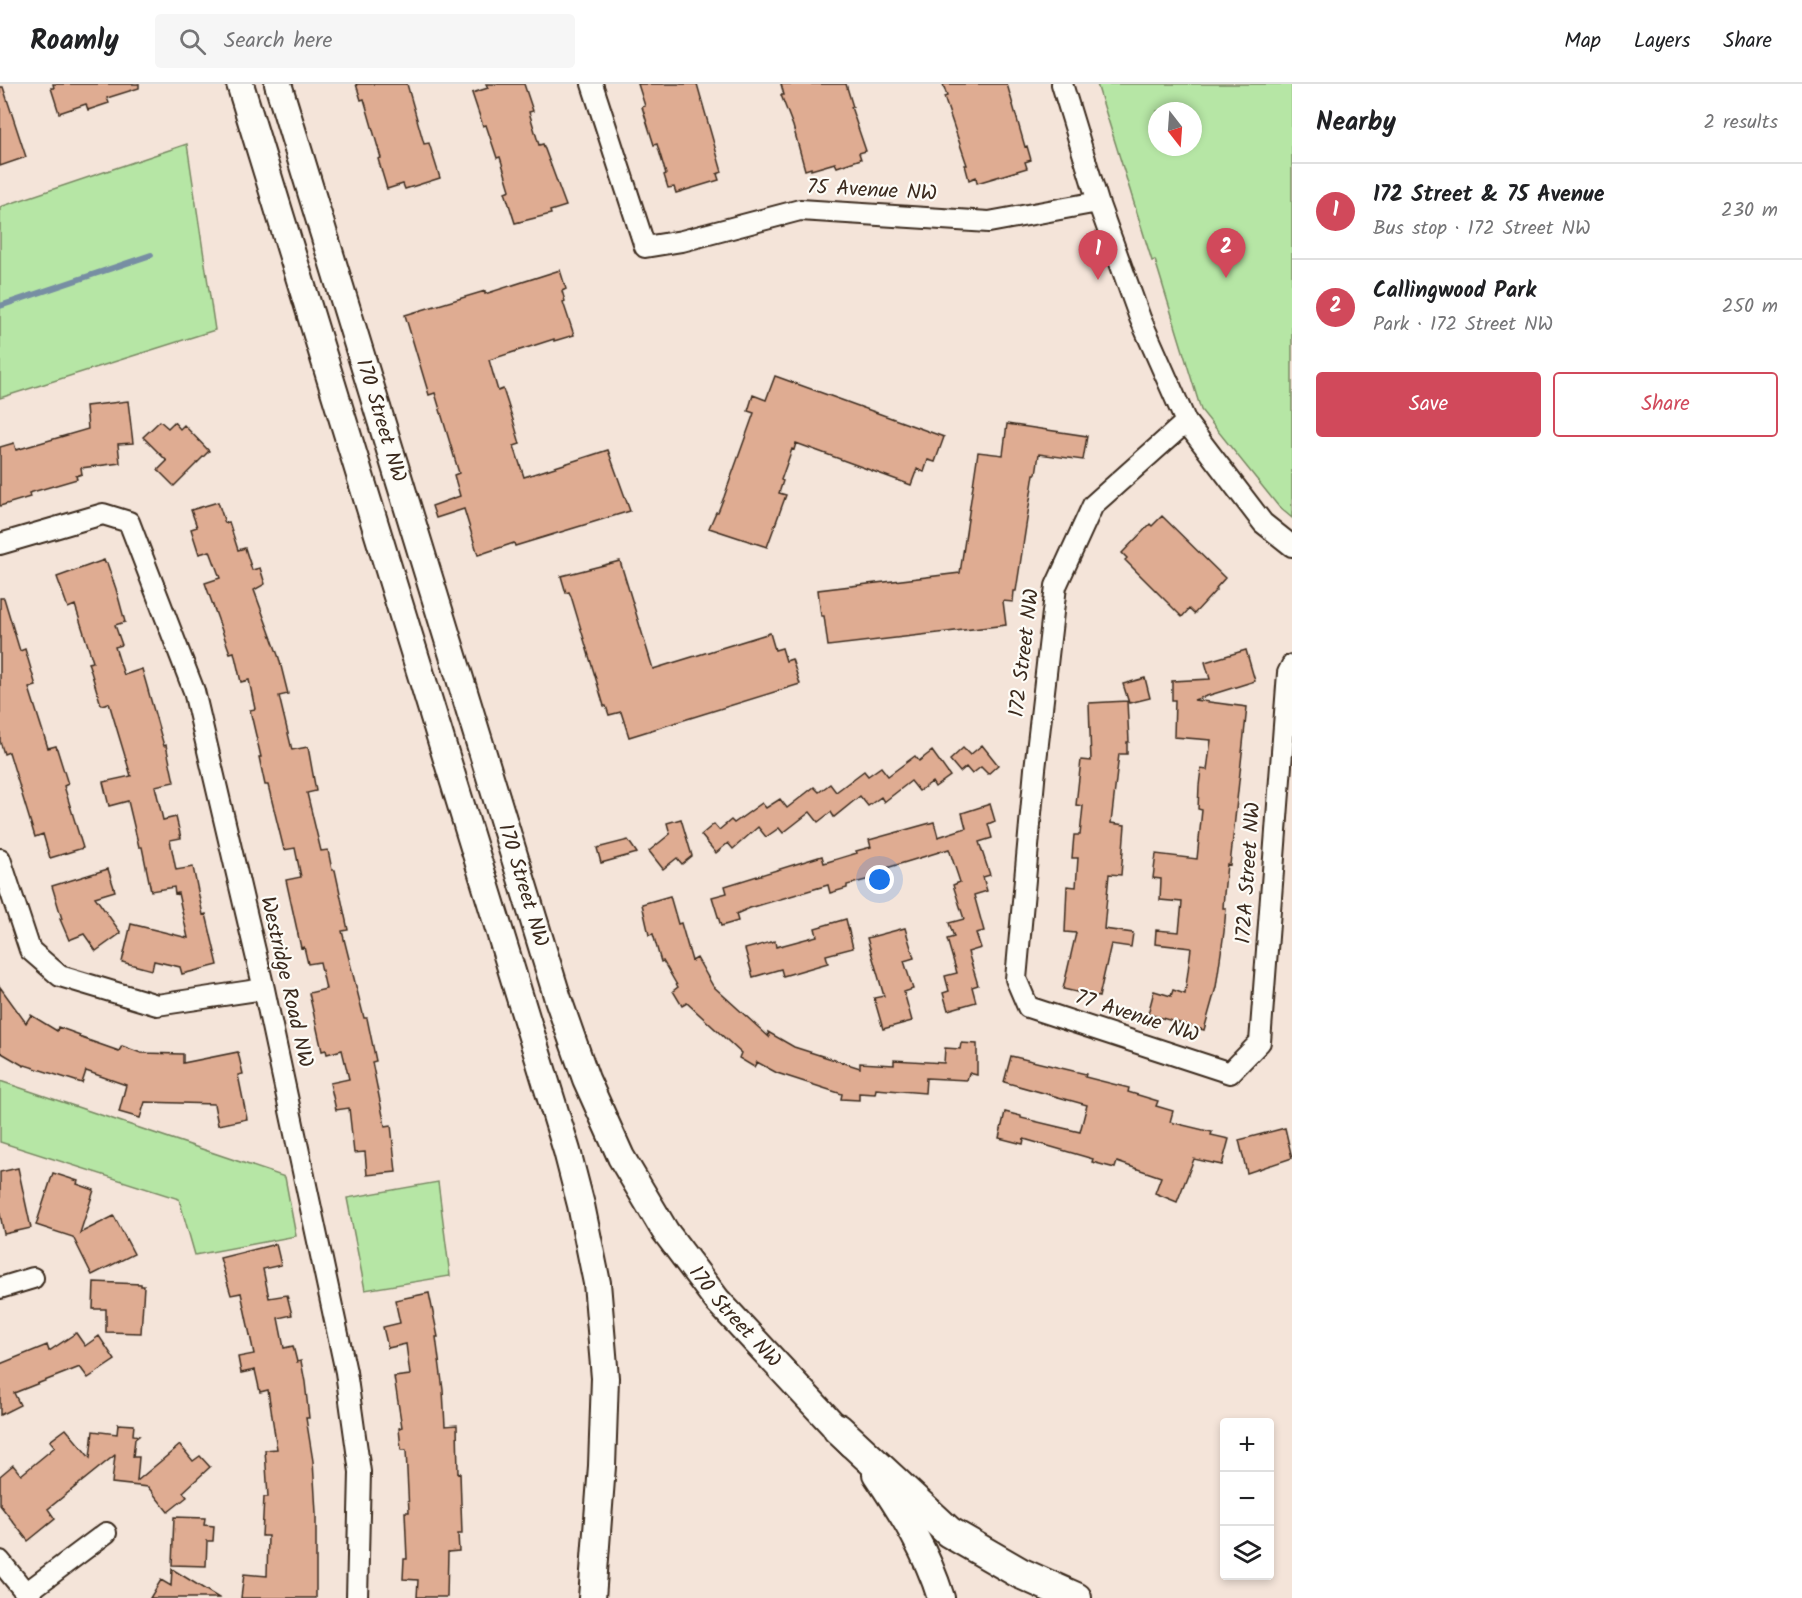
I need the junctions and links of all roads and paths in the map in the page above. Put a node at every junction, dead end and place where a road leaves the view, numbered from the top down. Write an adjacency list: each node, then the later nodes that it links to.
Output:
1 (240, 84): 21 (main road, 170 Street NW)
2 (278, 84): 16 (main road, 170 Street NW)
3 (591, 84): 5 (street, 75 Avenue NW)
4 (1062, 84): 5 (street)
5 (1098, 202): 6 (street)
6 (1186, 422): 8 (street); 12 (street, 172 Street NW)
7 (0, 544): 11 (street, Westridge Road NW)
8 (1292, 546)
9 (1292, 665): 13 (street, 172A Street NW)
10 (0, 859): 11 (street)
11 (264, 989): 20 (street, Westridge Road NW)
12 (1028, 1007): 13 (street, 77 Avenue NW)
13 (1230, 1073)
14 (33, 1278): 15 (street)
15 (0, 1288)
16 (838, 1429): 22 (main road, 170 Street NW); 23 (highway)
17 (106, 1533): 19 (street)
18 (0, 1561): 19 (street)
19 (29, 1596)
20 (357, 1598)
21 (592, 1598)
22 (941, 1598)
23 (1076, 1598)

